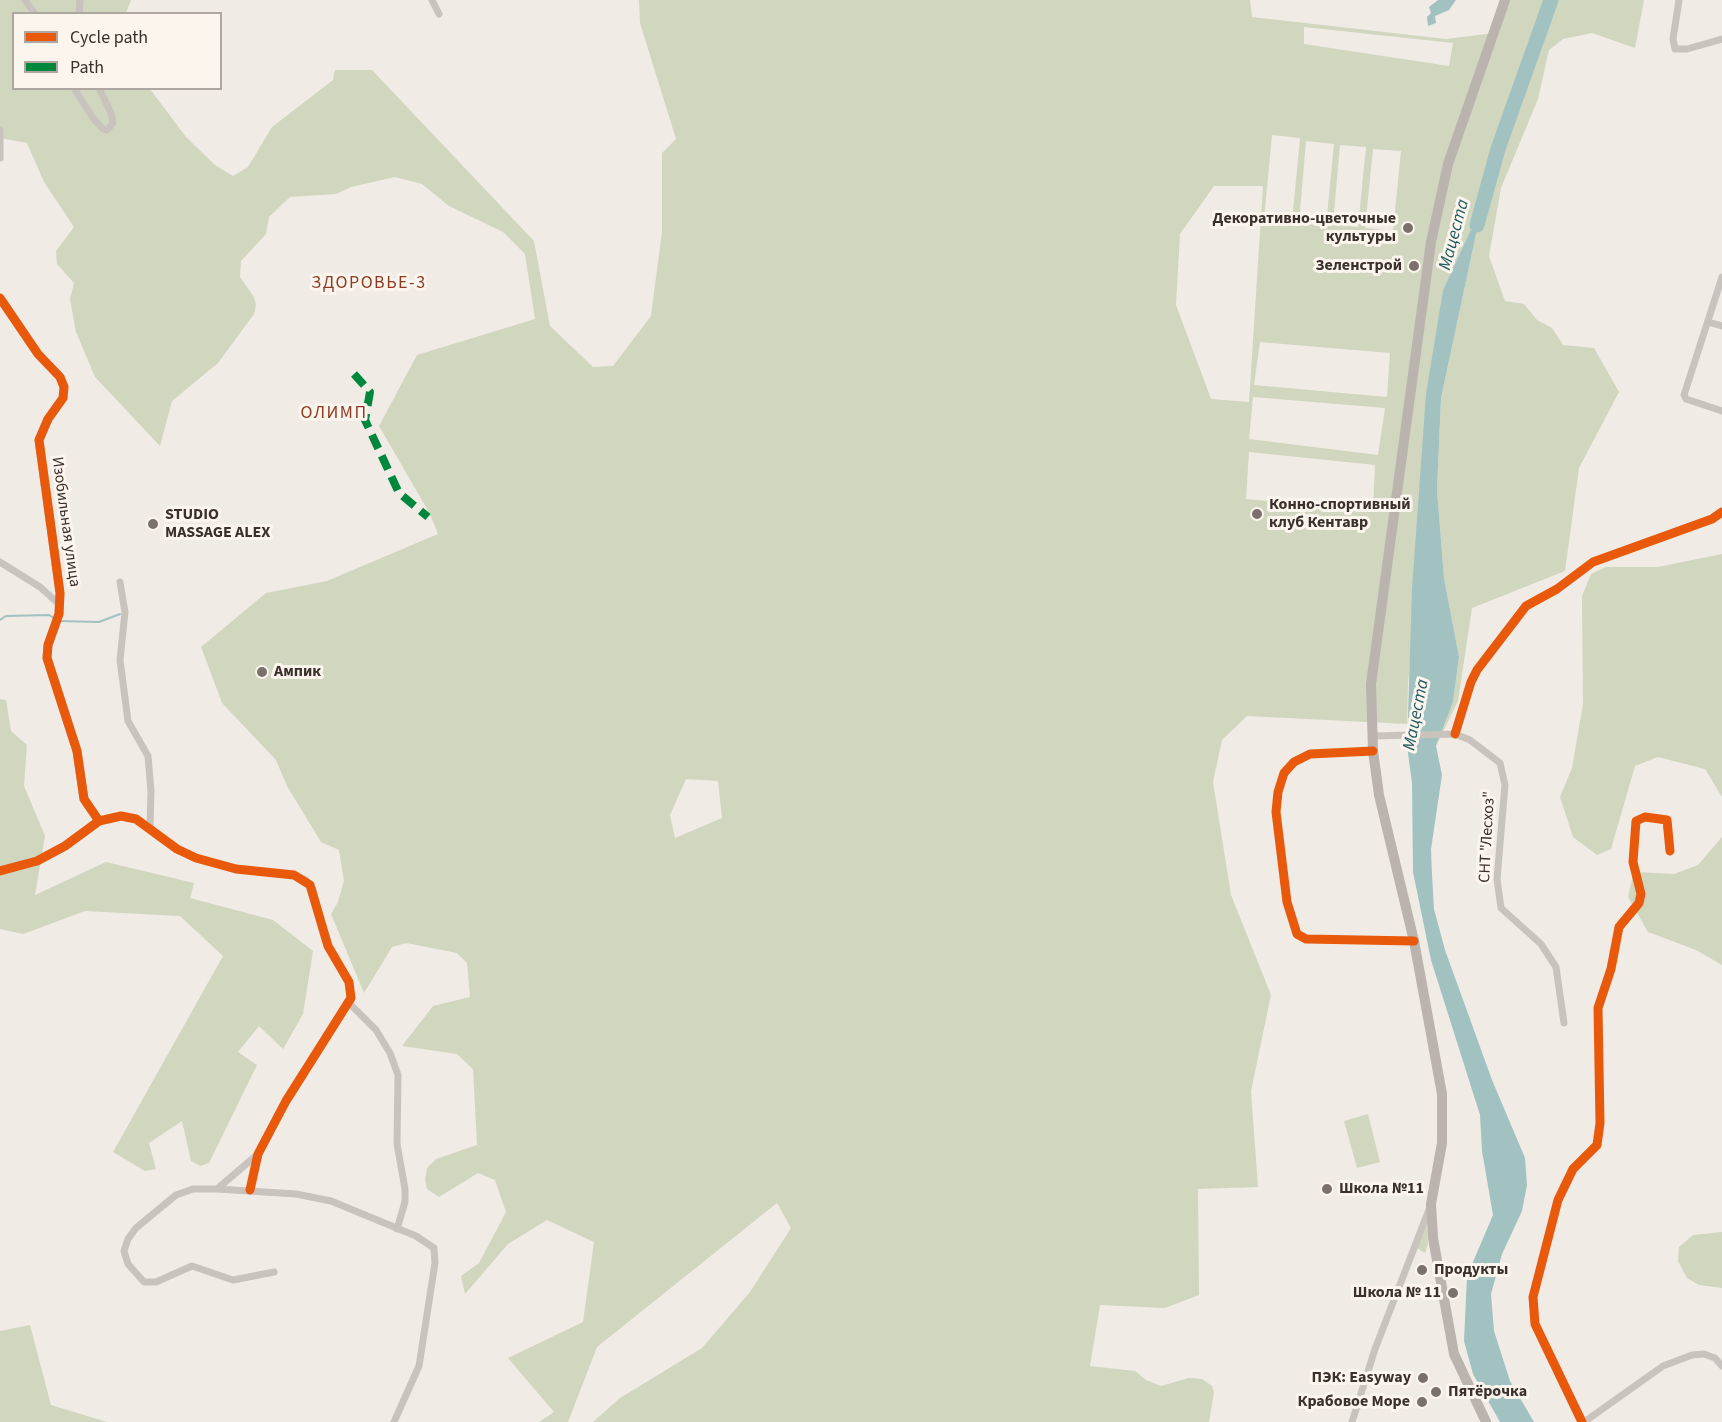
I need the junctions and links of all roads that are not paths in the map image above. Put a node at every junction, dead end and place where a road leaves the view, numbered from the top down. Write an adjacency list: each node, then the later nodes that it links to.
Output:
1 (432, 0): 4 (street)
2 (1505, 0): 21 (main road)
3 (1678, 0): 5 (street)
4 (439, 14)
5 (1722, 39)
6 (75, 90): 7 (street)
7 (100, 90)
8 (0, 130): 9 (street)
9 (0, 158)
10 (1722, 277): 12 (street)
11 (0, 298): 14 (street)
12 (1708, 322): 13 (street); 15 (street)
13 (1722, 326)
14 (63, 398): 19 (street, Изобильная улица)
15 (1722, 411)
16 (1722, 512): 20 (street)
17 (0, 562): 19 (street)
18 (120, 582): 24 (street)
19 (60, 605): 23 (street, Изобильная улица)
20 (1451, 734): 21 (street); 29 (street, СНТ "Лесхоз")
21 (1372, 736): 22 (main road)
22 (1373, 751): 27 (main road); 27 (street)
23 (99, 821): 24 (street); 26 (street)
24 (150, 828): 28 (street)
25 (1670, 851): 40 (street)
26 (0, 871)
27 (1414, 941): 33 (main road)
28 (350, 1004): 30 (street); 34 (street)
29 (1564, 1023)
30 (258, 1155): 31 (street); 32 (street)
31 (217, 1189): 32 (street); 35 (street)
32 (250, 1190): 34 (street)
33 (1431, 1204): 38 (street); 39 (main road)
34 (396, 1229): 37 (street)
35 (274, 1272)
36 (1722, 1366): 40 (street)
37 (394, 1422)
38 (1353, 1422)
39 (1486, 1422)
40 (1583, 1422)

